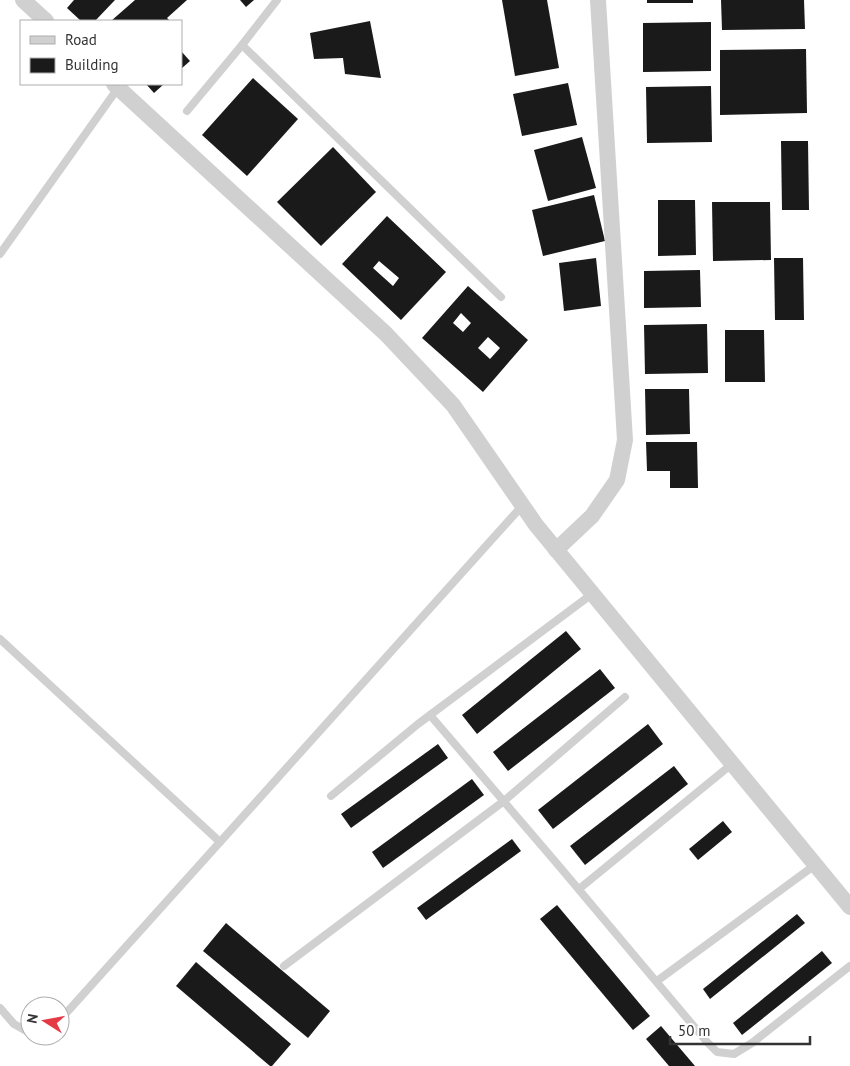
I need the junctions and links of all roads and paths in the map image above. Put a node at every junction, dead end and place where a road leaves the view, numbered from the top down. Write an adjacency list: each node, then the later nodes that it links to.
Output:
1 (277, 0): 3 (lane)
2 (598, 0): 9 (street)
3 (242, 45): 5 (lane); 7 (lane)
4 (116, 86): 6 (lane); 8 (street)
5 (187, 111)
6 (0, 254)
7 (502, 297)
8 (522, 506): 9 (street); 17 (lane)
9 (556, 550): 10 (street)
10 (592, 594): 13 (lane); 14 (street)
11 (0, 639): 17 (lane)
12 (625, 697): 16 (lane)
13 (430, 715): 15 (lane); 16 (lane)
14 (732, 764): 18 (street); 19 (lane)
15 (331, 796)
16 (504, 801): 19 (lane); 21 (lane)
17 (220, 842): 25 (lane)
18 (815, 865): 20 (street); 23 (lane)
19 (579, 889): 23 (lane)
20 (850, 907)
21 (284, 966)
22 (850, 966): 23 (lane)
23 (657, 981)
24 (0, 1008): 26 (lane)
25 (70, 1009)
26 (20, 1027)

